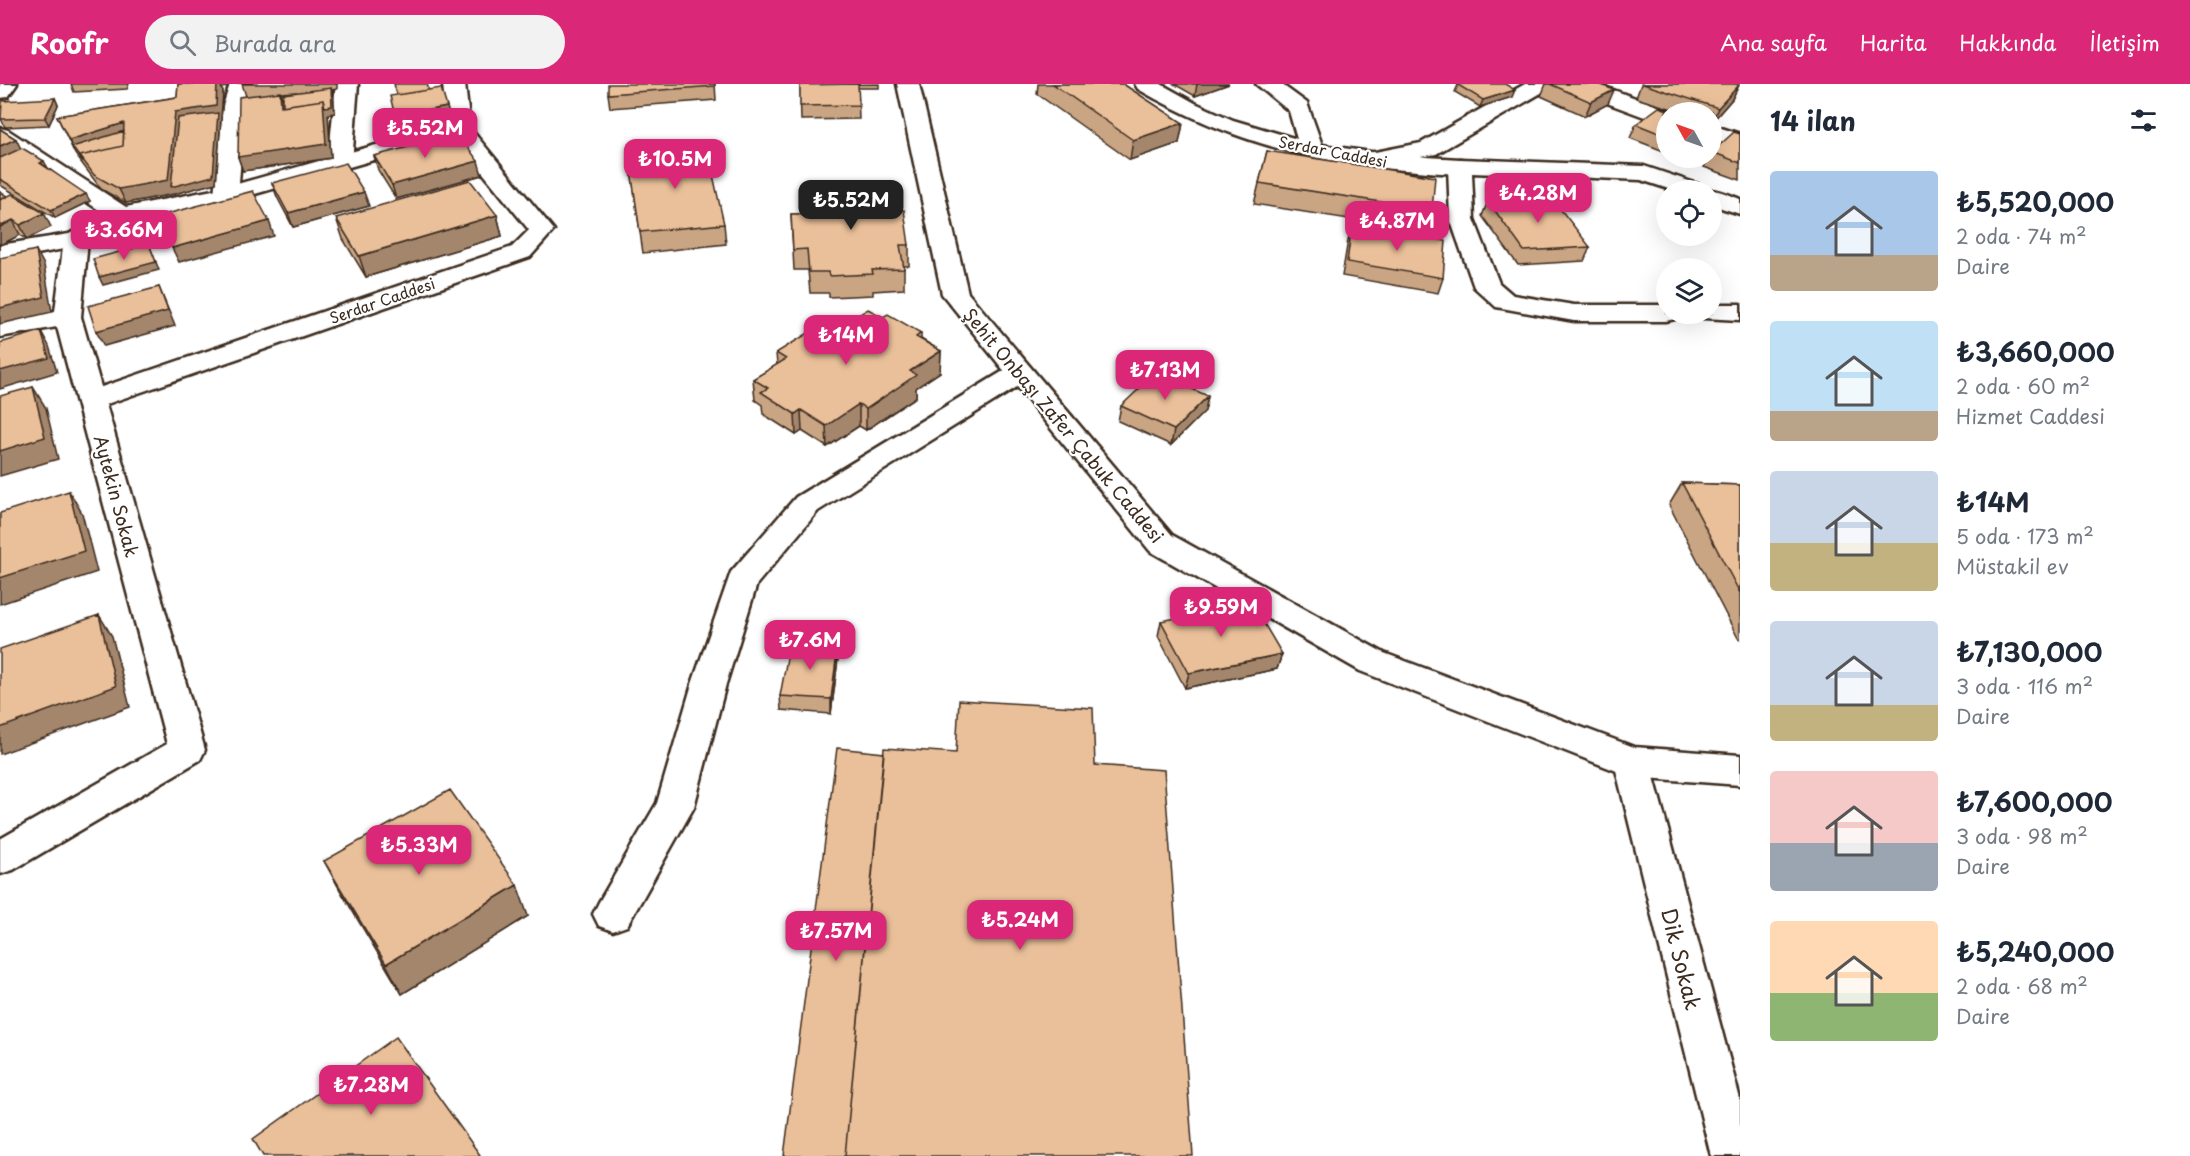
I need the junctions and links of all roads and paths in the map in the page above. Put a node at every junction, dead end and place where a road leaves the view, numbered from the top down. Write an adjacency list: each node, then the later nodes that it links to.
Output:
1 (6, 84): 10 (street)
2 (241, 84): 21 (street)
3 (347, 84): 18 (street)
4 (454, 84): 12 (street)
5 (908, 84): 32 (street, Şehit Onbaşı Zafer Çabuk Caddesi)
6 (1146, 84): 16 (street, Serdar Caddesi)
7 (1267, 84): 16 (street)
8 (1540, 84): 17 (street)
9 (1577, 84): 11 (street)
10 (0, 92)
11 (1656, 113)
12 (459, 129): 18 (street); 33 (street, Serdar Caddesi)
13 (0, 135): 24 (street)
14 (1722, 135): 15 (street)
15 (1740, 141)
16 (1312, 150): 17 (street, Serdar Caddesi)
17 (1373, 159): 19 (street, Serdar Caddesi)
18 (340, 163): 21 (street)
19 (1460, 166): 20 (street, Serdar Caddesi); 29 (street)
20 (1664, 180)
21 (225, 195): 24 (street)
22 (1722, 201): 23 (street)
23 (1740, 207)
24 (122, 215): 25 (street)
25 (76, 240): 26 (street); 30 (street, Aytekin Sokak)
26 (1, 252)
27 (1722, 312): 28 (street)
28 (1740, 312)
29 (1656, 313)
30 (68, 316): 31 (street); 33 (street, Aytekin Sokak)
31 (0, 329)
32 (1020, 373): 34 (street, Şehit Onbaşı Zafer Çabuk Caddesi); 37 (street)
33 (91, 400): 36 (street, Aytekin Sokak)
34 (1632, 762): 35 (street, Şehit Onbaşı Zafer Çabuk Caddesi); 38 (street, Dik Sokak)
35 (1740, 770)
36 (0, 858)
37 (613, 914)
38 (1732, 1156)

